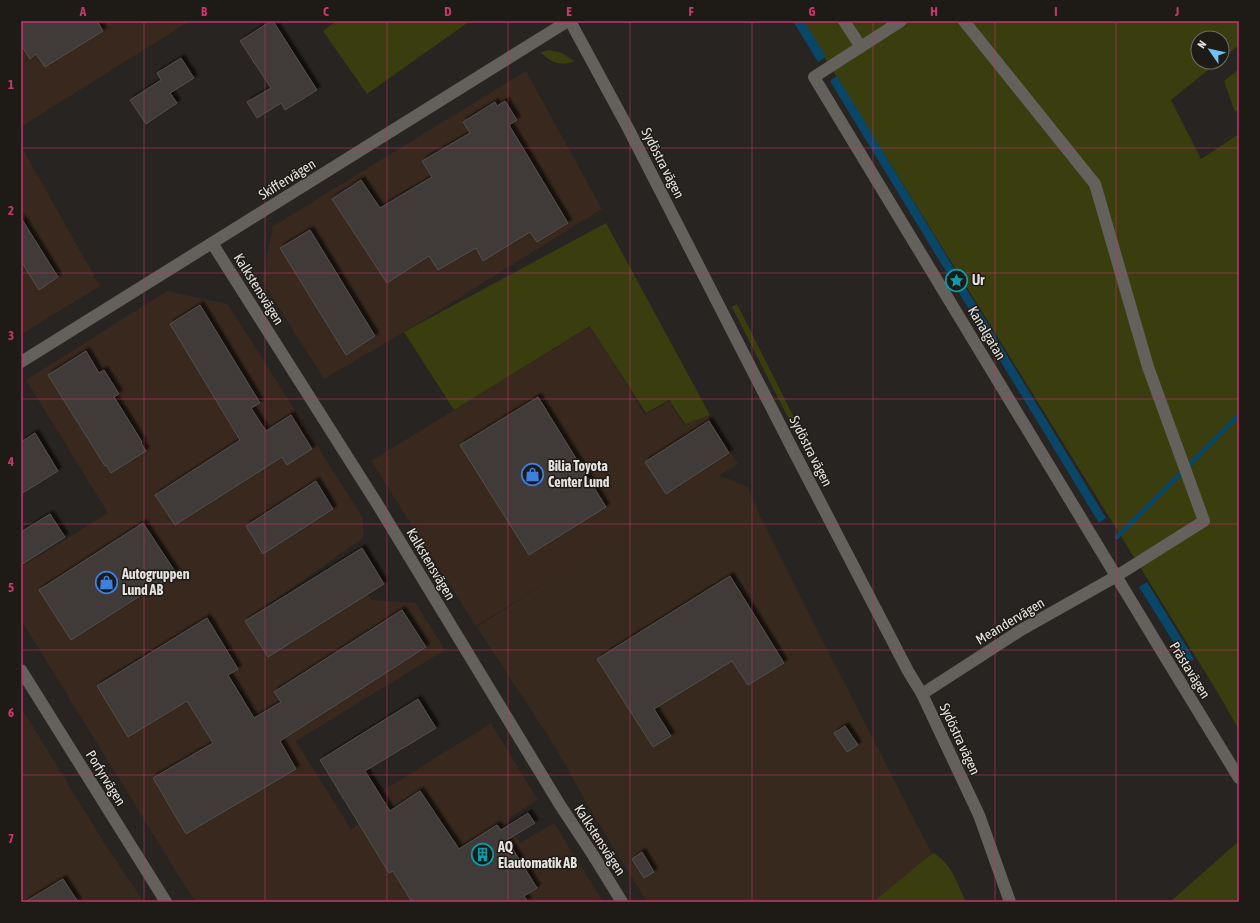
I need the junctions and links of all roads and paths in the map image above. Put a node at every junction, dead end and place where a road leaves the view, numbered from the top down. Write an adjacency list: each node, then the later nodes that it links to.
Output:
1 (569, 21): 6 (street, Skiffervägen); 10 (street, Sydöstra vägen)
2 (844, 21): 5 (street)
3 (902, 21): 5 (street, Kanalgatan)
4 (964, 21): 8 (street, Meandervägen)
5 (861, 47): 8 (street, Kanalgatan)
6 (212, 242): 7 (street, Skiffervägen); 13 (street, Kalkstensvägen)
7 (21, 362)
8 (1115, 577): 10 (street, Meandervägen); 11 (street, Prästavägen)
9 (21, 670): 12 (street, Porfyrvägen)
10 (922, 694): 14 (street, Sydöstra vägen)
11 (1239, 778)
12 (166, 902)
13 (622, 902)
14 (1010, 902)

